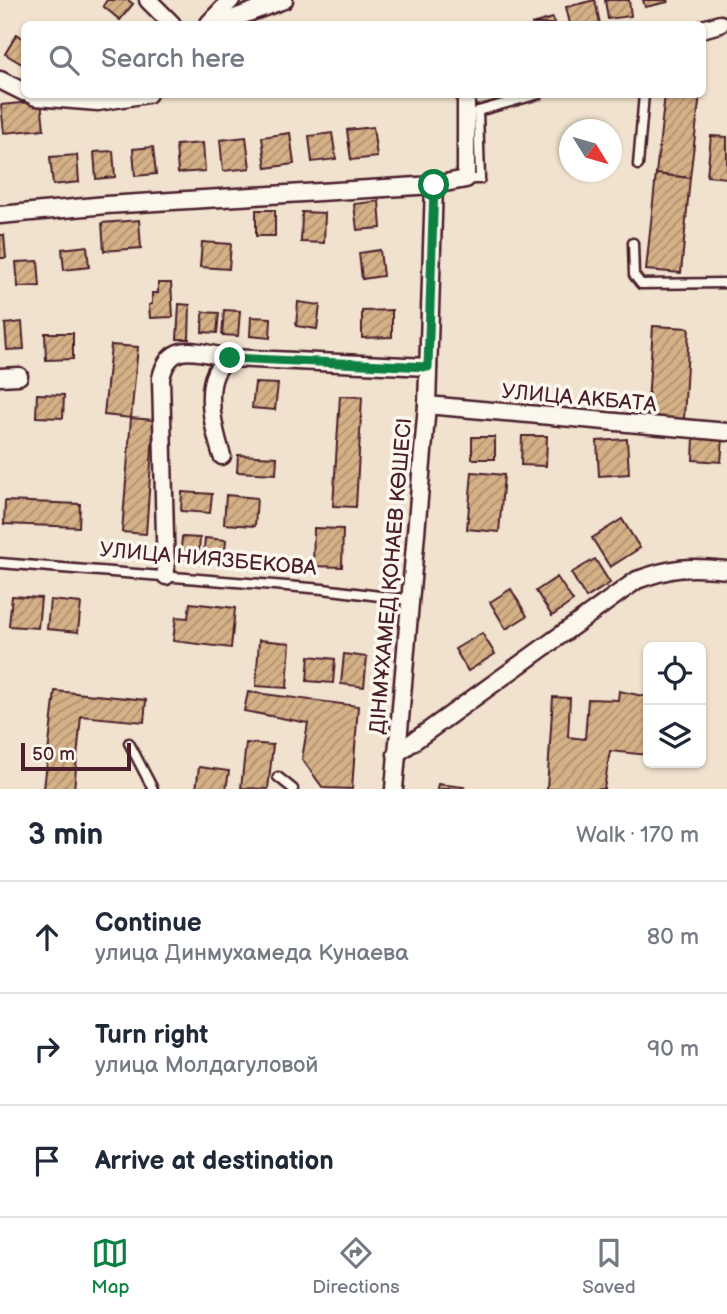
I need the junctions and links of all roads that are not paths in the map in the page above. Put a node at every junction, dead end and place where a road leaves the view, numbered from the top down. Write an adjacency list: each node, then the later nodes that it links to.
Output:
1 (148, 0): 4 (street)
2 (231, 0): 5 (street)
3 (285, 0): 6 (street)
4 (169, 21)
5 (211, 21)
6 (226, 21)
7 (720, 24): 8 (street)
8 (706, 28)
9 (0, 80): 10 (street)
10 (21, 90)
11 (48, 98): 12 (street)
12 (123, 98)
13 (466, 98): 17 (street)
14 (525, 98): 17 (lane)
15 (645, 98): 16 (lane)
16 (638, 165)
17 (466, 179): 18 (street)
18 (434, 185): 19 (street); 23 (street, ДІНМҰХАМЕД ҚОНАЕВ КӨШЕСІ)
19 (0, 215)
20 (633, 243): 21 (lane)
21 (727, 283)
22 (230, 358): 23 (street); 28 (street); 31 (street)
23 (428, 367): 26 (street, ДІНМҰХАМЕД ҚОНАЕВ КӨШЕСІ)
24 (19, 376): 25 (street)
25 (0, 377)
26 (427, 405): 27 (street, УЛИЦА АКБАТА); 32 (street, ДІНМҰХАМЕД ҚОНАЕВ КӨШЕСІ)
27 (727, 432)
28 (222, 456)
29 (0, 563): 31 (lane, УЛИЦА НИЯЗБЕКОВА)
30 (727, 570): 34 (street)
31 (166, 576): 32 (lane, УЛИЦА НИЯЗБЕКОВА)
32 (412, 600): 34 (street, ДІНМҰХАМЕД ҚОНАЕВ КӨШЕСІ)
33 (129, 743): 36 (lane)
34 (396, 754): 38 (street, ДІНМҰХАМЕД ҚОНАЕВ КӨШЕСІ)
35 (278, 777): 37 (lane)
36 (153, 789)
37 (293, 789)
38 (394, 789)

